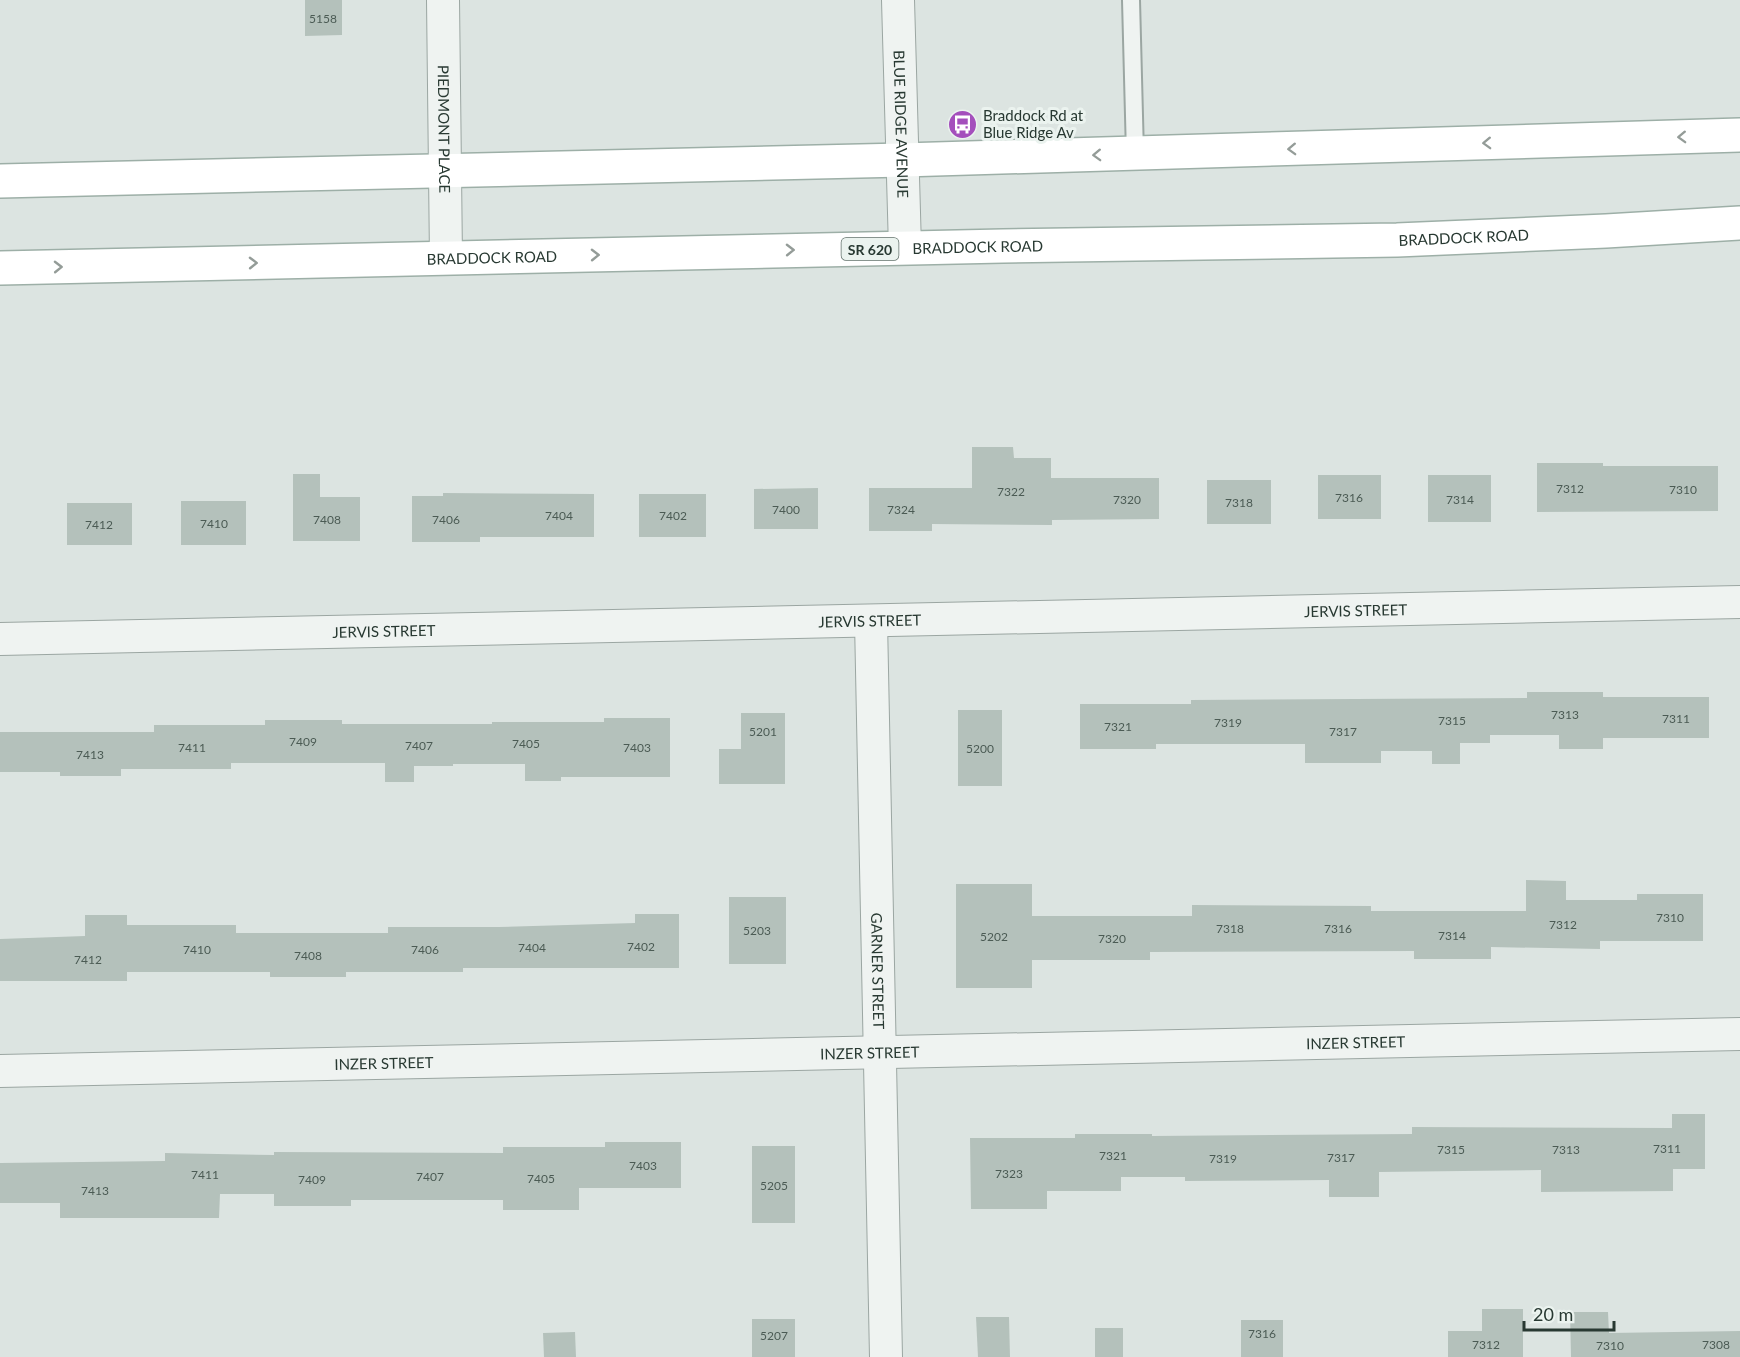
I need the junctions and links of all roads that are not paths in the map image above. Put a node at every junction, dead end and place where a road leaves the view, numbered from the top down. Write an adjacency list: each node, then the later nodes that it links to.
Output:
1 (443, 0): 7 (street, PIEDMONT PLACE)
2 (898, 0): 6 (street, BLUE RIDGE AVENUE)
3 (1131, 0): 5 (lane)
4 (1740, 135): 5 (main road, one-way to 5)
5 (1135, 154): 6 (main road, one-way to 6)
6 (903, 160): 7 (main road); 10 (street, BLUE RIDGE AVENUE)
7 (445, 170): 8 (main road); 11 (street, PIEDMONT PLACE)
8 (0, 181)
9 (1740, 223): 10 (main road, BRADDOCK ROAD / SR 620)
10 (905, 248): 11 (main road, BRADDOCK ROAD / SR 620, one-way to 10)
11 (446, 258): 12 (main road, BRADDOCK ROAD / SR 620, one-way to 11)
12 (0, 268)
13 (1740, 602): 14 (street, JERVIS STREET)
14 (871, 621): 15 (street, JERVIS STREET); 17 (street, GARNER STREET)
15 (0, 639)
16 (1740, 1034): 17 (street, INZER STREET)
17 (880, 1053): 18 (street, INZER STREET); 19 (street, GARNER STREET)
18 (0, 1071)
19 (886, 1357)

